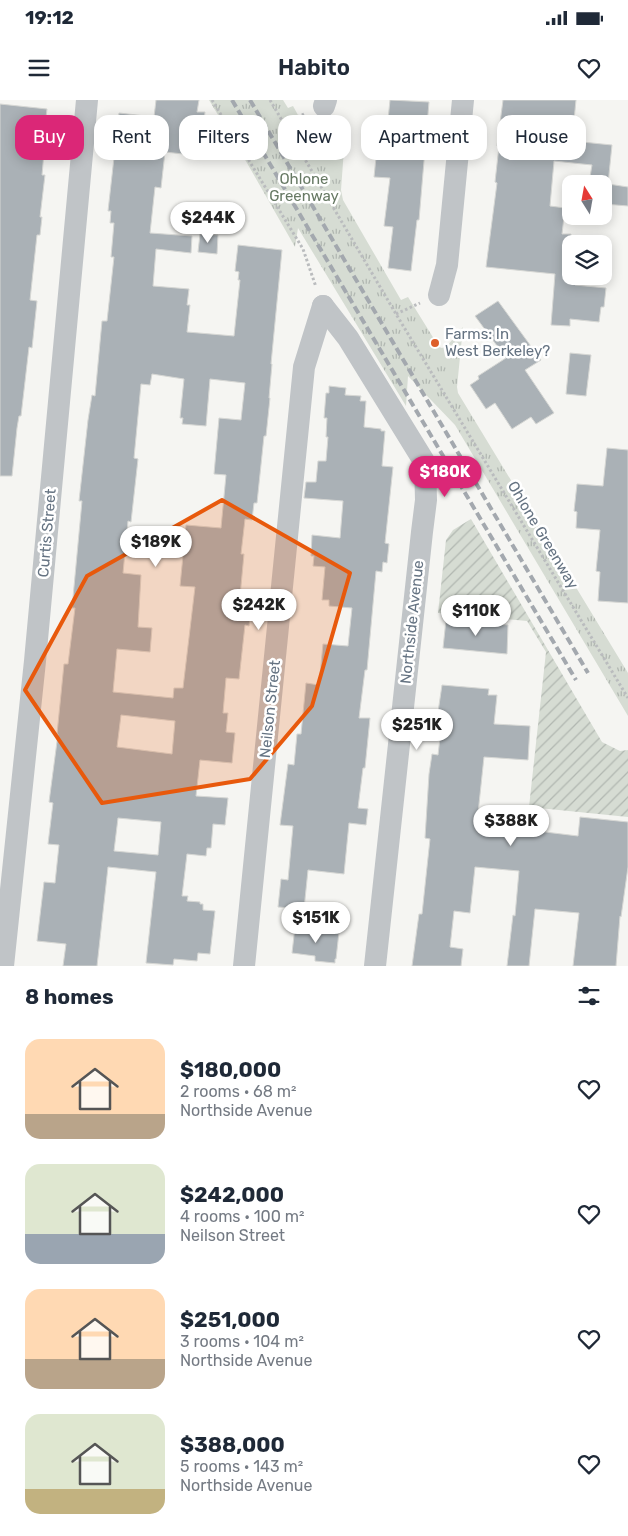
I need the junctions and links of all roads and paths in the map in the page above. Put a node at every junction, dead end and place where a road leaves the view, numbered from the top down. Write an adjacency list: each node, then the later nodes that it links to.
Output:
1 (87, 100): 8 (street, Curtis Street)
2 (212, 100): 6 (path)
3 (270, 100): 7 (path, Ohlone Greenway)
4 (463, 100): 5 (street)
5 (439, 295)
6 (323, 306): 9 (street, Neilson Street); 10 (street, Northside Avenue)
7 (628, 698)
8 (3, 966)
9 (244, 966)
10 (374, 966)

